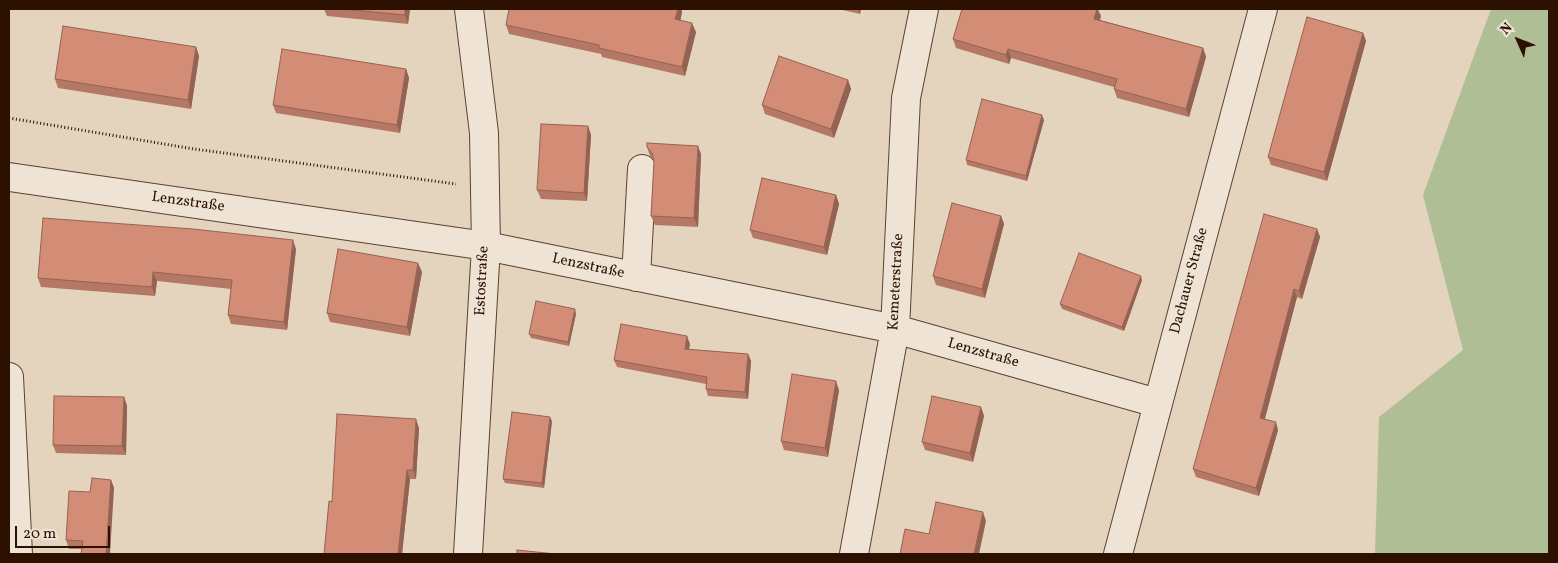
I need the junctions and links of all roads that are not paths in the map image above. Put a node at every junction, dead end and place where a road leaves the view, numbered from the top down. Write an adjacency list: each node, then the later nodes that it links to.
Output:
1 (469, 9): 6 (street, Estostraße)
2 (924, 9): 8 (street, Kemeterstraße)
3 (1263, 9): 10 (street, Dachauer Straße)
4 (642, 169): 7 (street)
5 (9, 177): 6 (street, Lenzstraße)
6 (486, 246): 7 (street, Lenzstraße); 12 (street, Estostraße)
7 (636, 277): 8 (street, Lenzstraße)
8 (895, 329): 10 (street, Lenzstraße); 13 (street, Kemeterstraße)
9 (9, 377): 11 (street)
10 (1157, 403): 14 (street, Dachauer Straße)
11 (18, 554)
12 (468, 554)
13 (854, 554)
14 (1118, 554)

